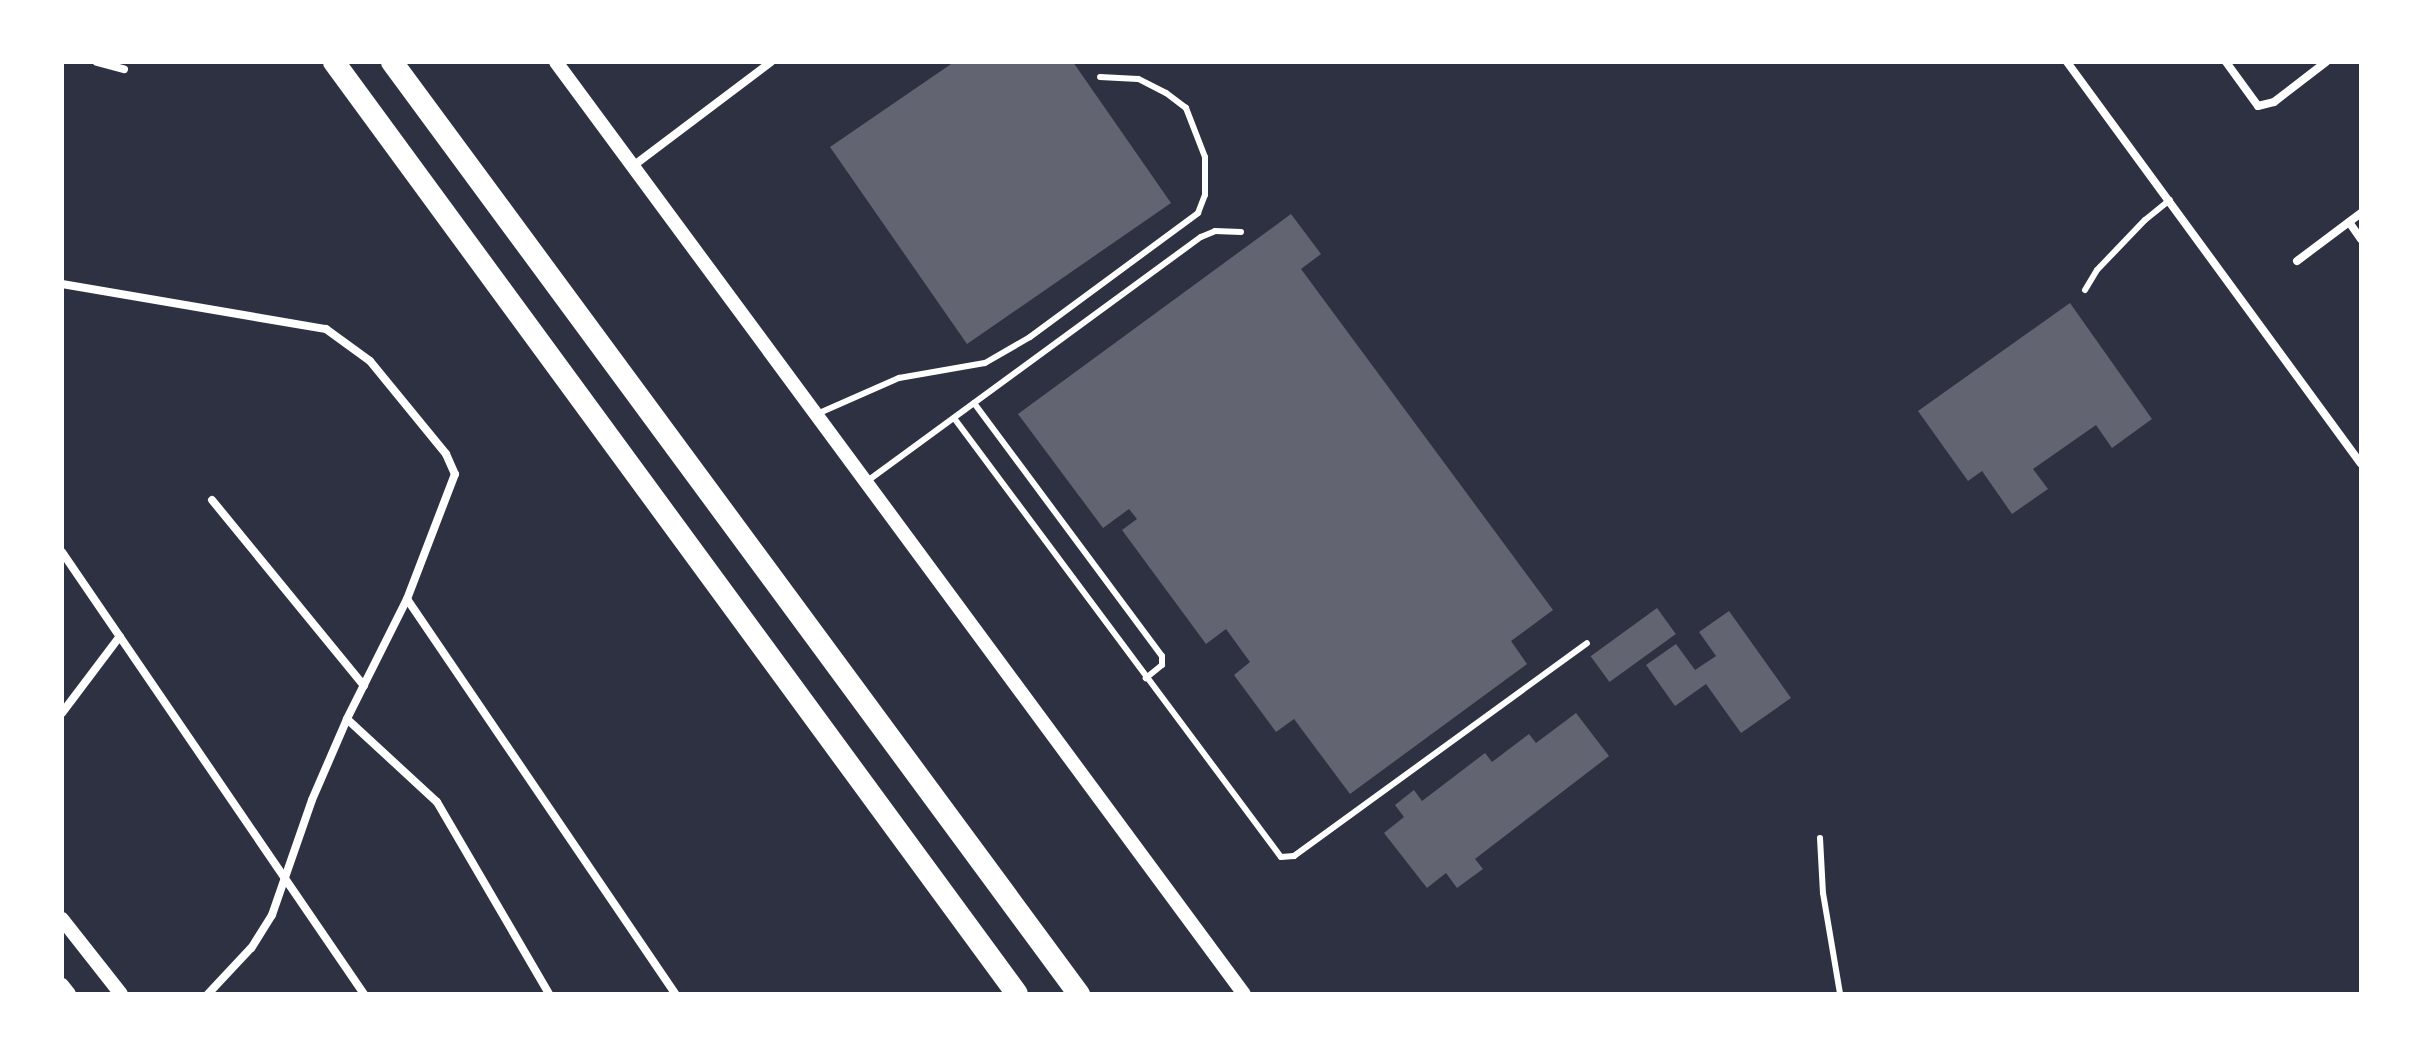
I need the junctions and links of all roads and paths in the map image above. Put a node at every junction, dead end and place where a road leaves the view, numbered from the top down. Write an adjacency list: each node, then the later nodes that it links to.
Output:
1 (97, 62): 9 (street)
2 (334, 62): 44 (highway)
3 (392, 62): 45 (highway)
4 (556, 62): 11 (street)
5 (771, 62): 11 (street)
6 (2067, 62): 12 (street)
7 (2226, 62): 8 (street)
8 (2326, 62)
9 (124, 69)
10 (1100, 77): 21 (lane)
11 (633, 166): 21 (street)
12 (2170, 200): 19 (lane); 23 (street)
13 (2361, 213): 14 (street)
14 (2349, 222): 16 (street); 17 (street)
15 (1241, 232): 20 (lane)
16 (2361, 239)
17 (2297, 261)
18 (62, 284): 27 (street)
19 (2085, 290)
20 (974, 403): 22 (lane); 30 (lane)
21 (817, 414): 24 (street)
22 (954, 418): 24 (lane); 30 (lane)
23 (2361, 463)
24 (866, 482): 46 (street)
25 (212, 500): 31 (street)
26 (62, 552): 28 (street)
27 (407, 599): 31 (street); 43 (street)
28 (120, 636): 32 (street); 35 (street)
29 (1587, 643): 30 (lane)
30 (1146, 678)
31 (364, 686): 33 (street)
32 (62, 713)
33 (347, 719): 35 (street); 42 (street)
34 (1820, 838): 47 (lane)
35 (285, 876): 40 (street); 41 (street)
36 (62, 919): 39 (street)
37 (62, 985): 38 (street)
38 (69, 994)
39 (121, 994)
40 (208, 994)
41 (364, 994)
42 (549, 994)
43 (675, 994)
44 (1017, 994)
45 (1079, 994)
46 (1244, 994)
47 (1840, 994)

